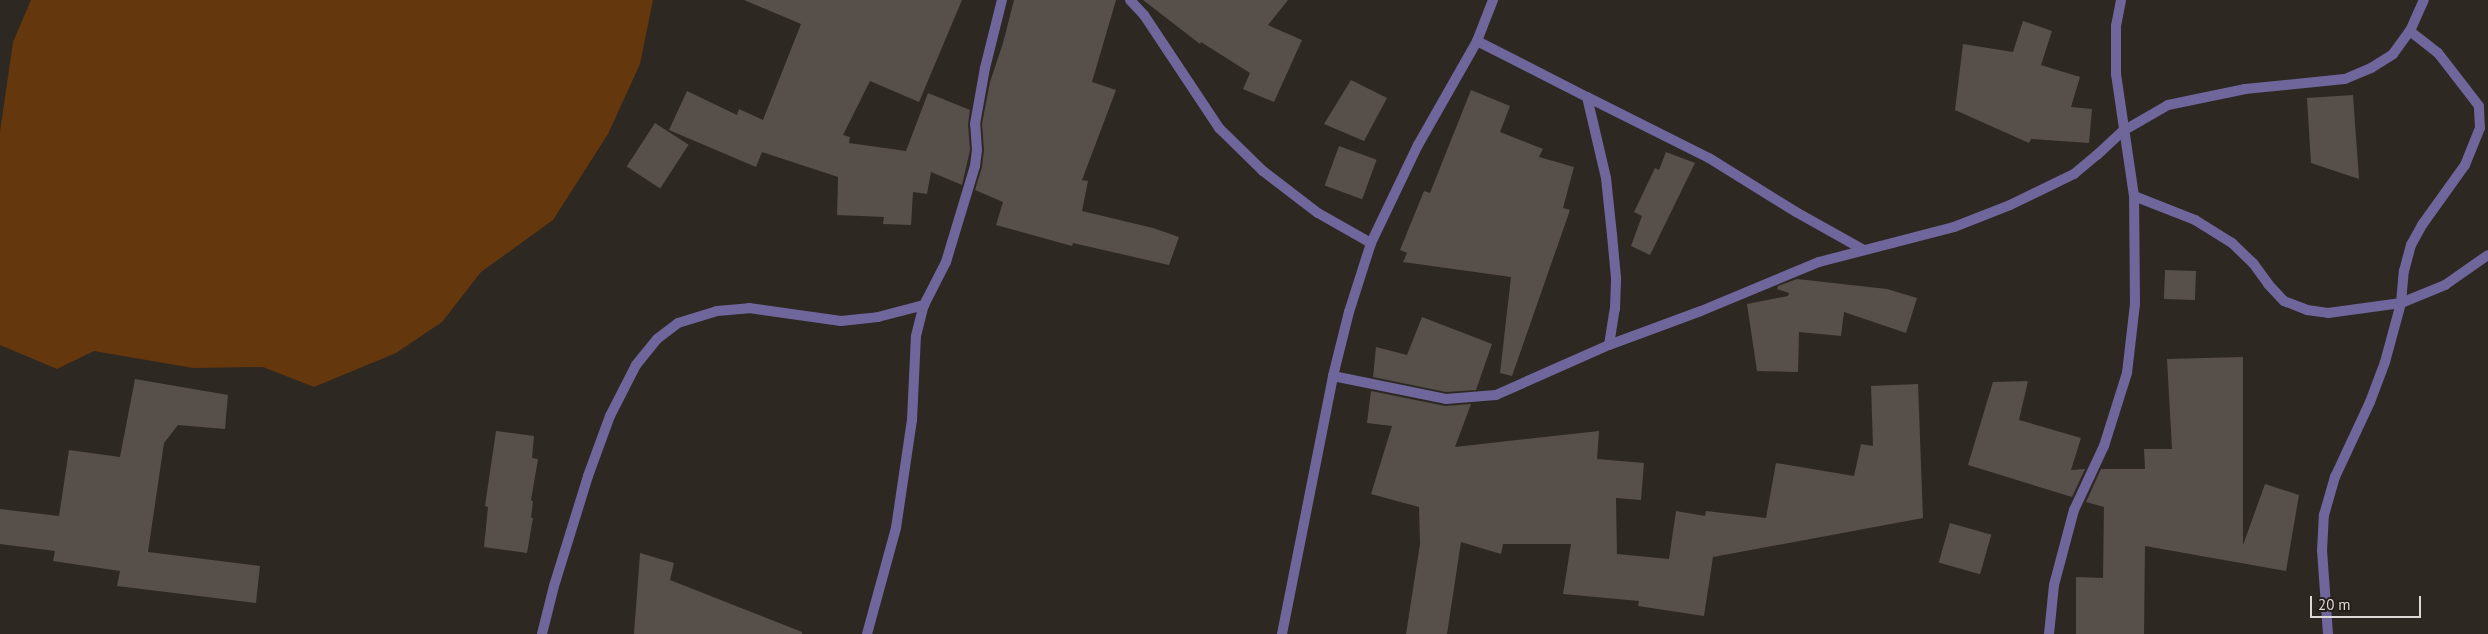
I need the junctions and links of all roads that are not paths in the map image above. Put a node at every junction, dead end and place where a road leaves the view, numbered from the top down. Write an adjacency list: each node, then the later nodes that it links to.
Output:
1 (1002, 0): 15 (street)
2 (1130, 0): 11 (street)
3 (1493, 0): 7 (street)
4 (2121, 0): 9 (street)
5 (2424, 0): 6 (street)
6 (2410, 31): 9 (street); 14 (street)
7 (1477, 41): 8 (street); 11 (street)
8 (1587, 97): 12 (street); 16 (street)
9 (2123, 131): 10 (street); 12 (street)
10 (2134, 196): 14 (street); 21 (street)
11 (1370, 243): 17 (street)
12 (1864, 250): 16 (street)
13 (2488, 255): 14 (street)
14 (2401, 303): 22 (street)
15 (924, 304): 18 (street); 19 (street)
16 (1609, 345): 17 (street)
17 (1333, 376): 20 (street)
18 (542, 634)
19 (867, 634)
20 (1282, 634)
21 (2049, 634)
22 (2328, 634)

